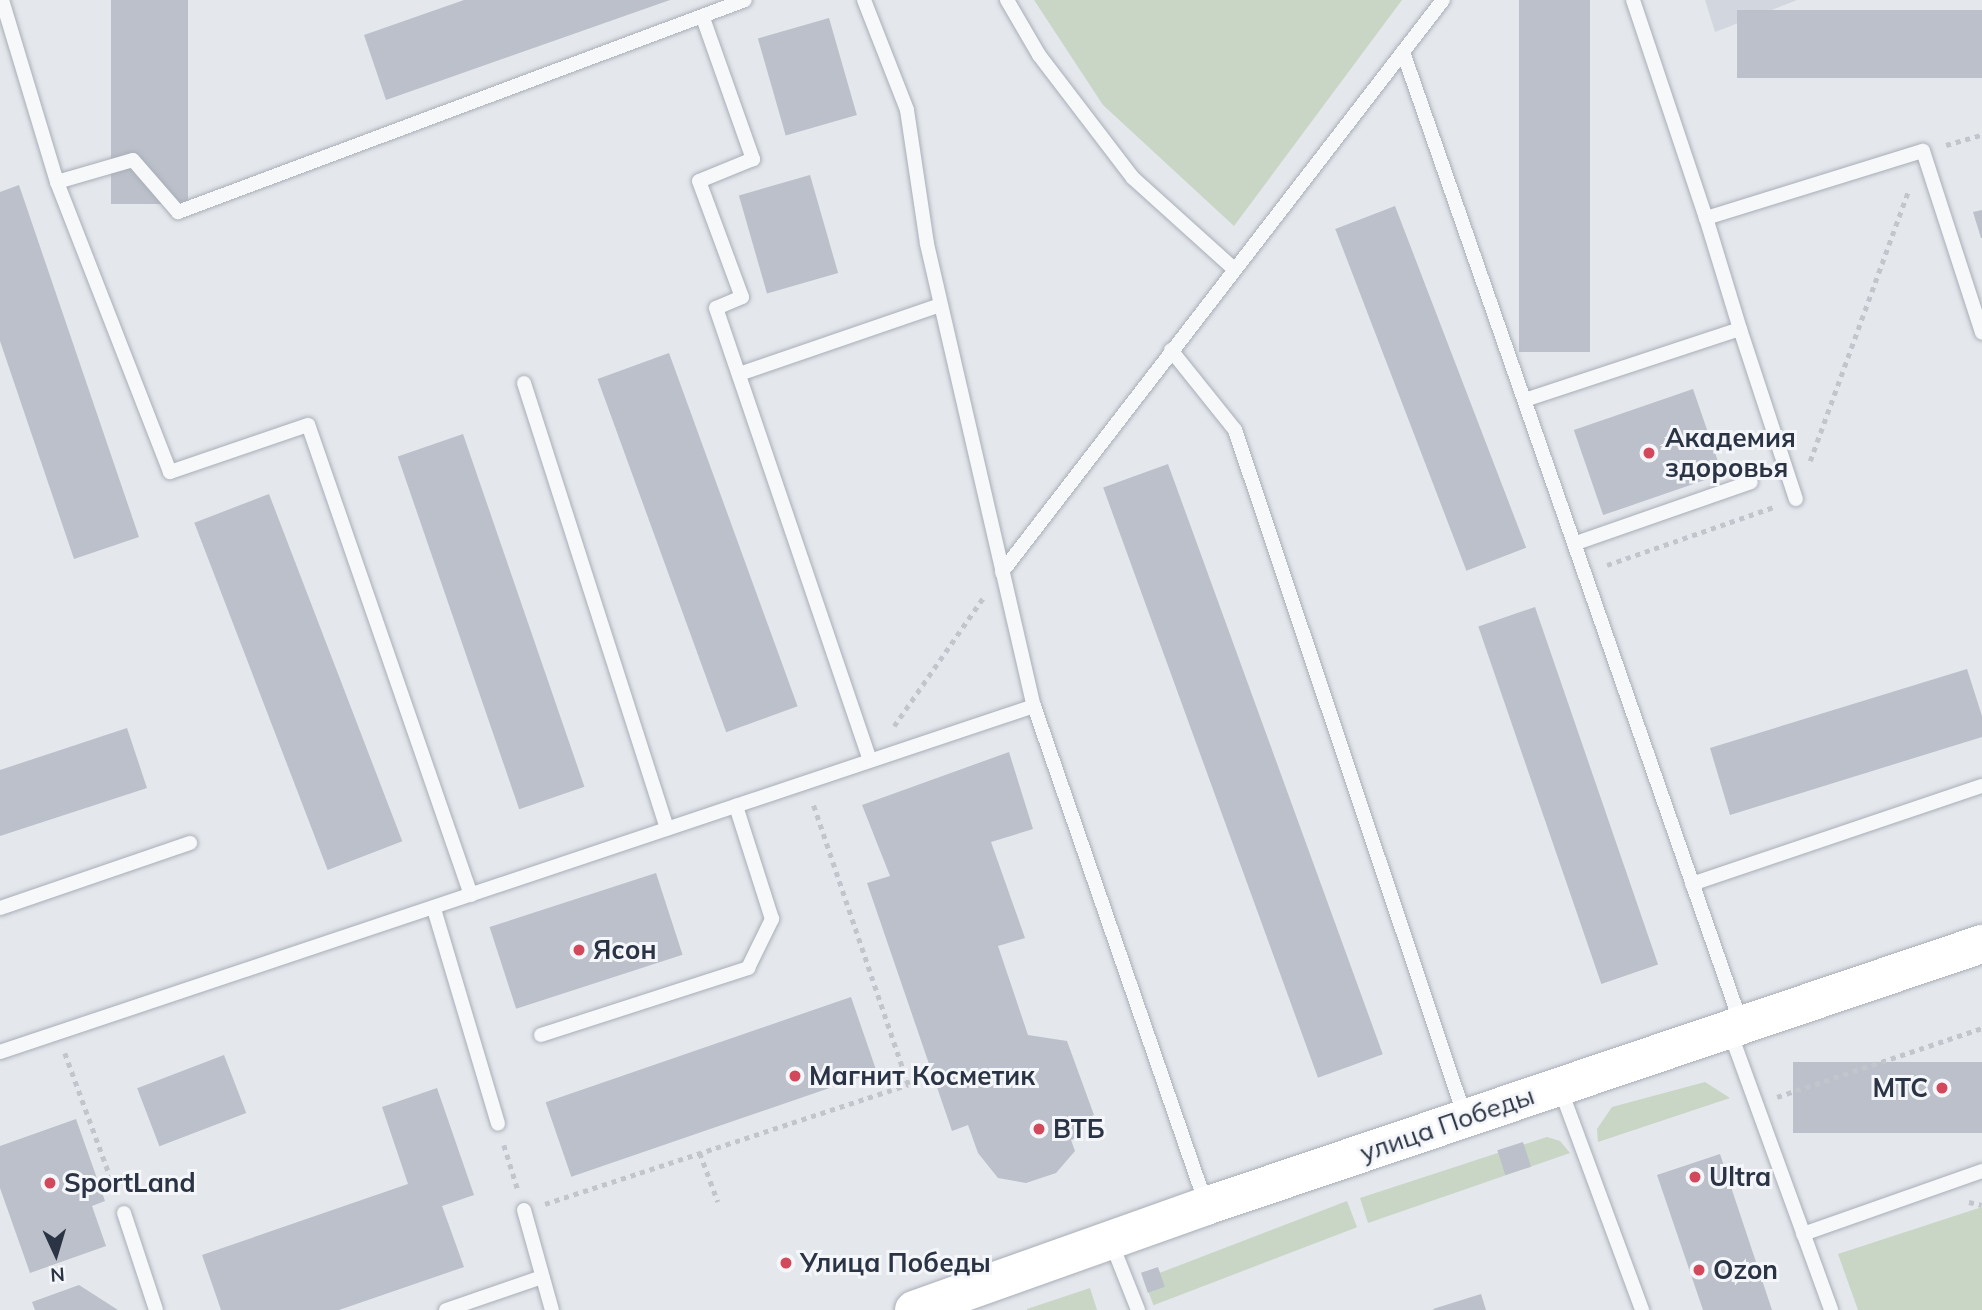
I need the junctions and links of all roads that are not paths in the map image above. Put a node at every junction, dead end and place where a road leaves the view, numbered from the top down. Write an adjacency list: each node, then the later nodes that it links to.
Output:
1 (2, 0): 9 (lane)
2 (745, 0): 7 (lane)
3 (864, 0): 12 (lane)
4 (1007, 0): 11 (lane)
5 (1443, 0): 8 (lane)
6 (1633, 0): 10 (lane)
7 (703, 18): 9 (lane); 16 (lane)
8 (1403, 52): 11 (lane); 18 (lane)
9 (57, 182): 30 (lane)
10 (1706, 218): 13 (lane); 14 (lane)
11 (1234, 269): 15 (lane)
12 (942, 305): 16 (lane); 22 (lane)
13 (1740, 329): 18 (lane); 20 (lane)
14 (1982, 333)
15 (1171, 350): 22 (lane); 38 (lane)
16 (739, 374): 24 (lane)
17 (524, 383): 27 (lane)
18 (1525, 400): 21 (lane)
19 (1751, 482): 21 (lane)
20 (1796, 499)
21 (1576, 542): 29 (lane)
22 (1002, 572): 23 (lane)
23 (1034, 706): 24 (lane); 41 (lane)
24 (870, 761): 26 (lane)
25 (1982, 786): 29 (lane)
26 (736, 806): 27 (lane); 35 (lane)
27 (667, 829): 30 (lane)
28 (190, 843): 31 (lane)
29 (1692, 884): 34 (lane)
30 (471, 895): 32 (lane)
31 (0, 908)
32 (434, 909): 36 (lane); 39 (lane)
33 (1982, 944): 34 (main road, улица Победы)
34 (1735, 1027): 37 (main road, улица Победы); 44 (lane)
35 (541, 1035)
36 (0, 1052)
37 (1560, 1087): 38 (main road, улица Победы); 52 (lane)
38 (1465, 1119): 41 (main road, улица Победы)
39 (498, 1124)
40 (1982, 1171): 44 (lane)
41 (1206, 1206): 45 (main road, улица Победы)
42 (524, 1210): 46 (lane)
43 (124, 1213): 47 (lane)
44 (1803, 1234): 53 (lane)
45 (1111, 1241): 50 (main road, улица Победы); 51 (lane)
46 (541, 1277): 48 (lane); 49 (lane)
47 (156, 1310)
48 (446, 1310)
49 (552, 1310)
50 (914, 1310)
51 (1138, 1310)
52 (1642, 1310)
53 (1831, 1310)

